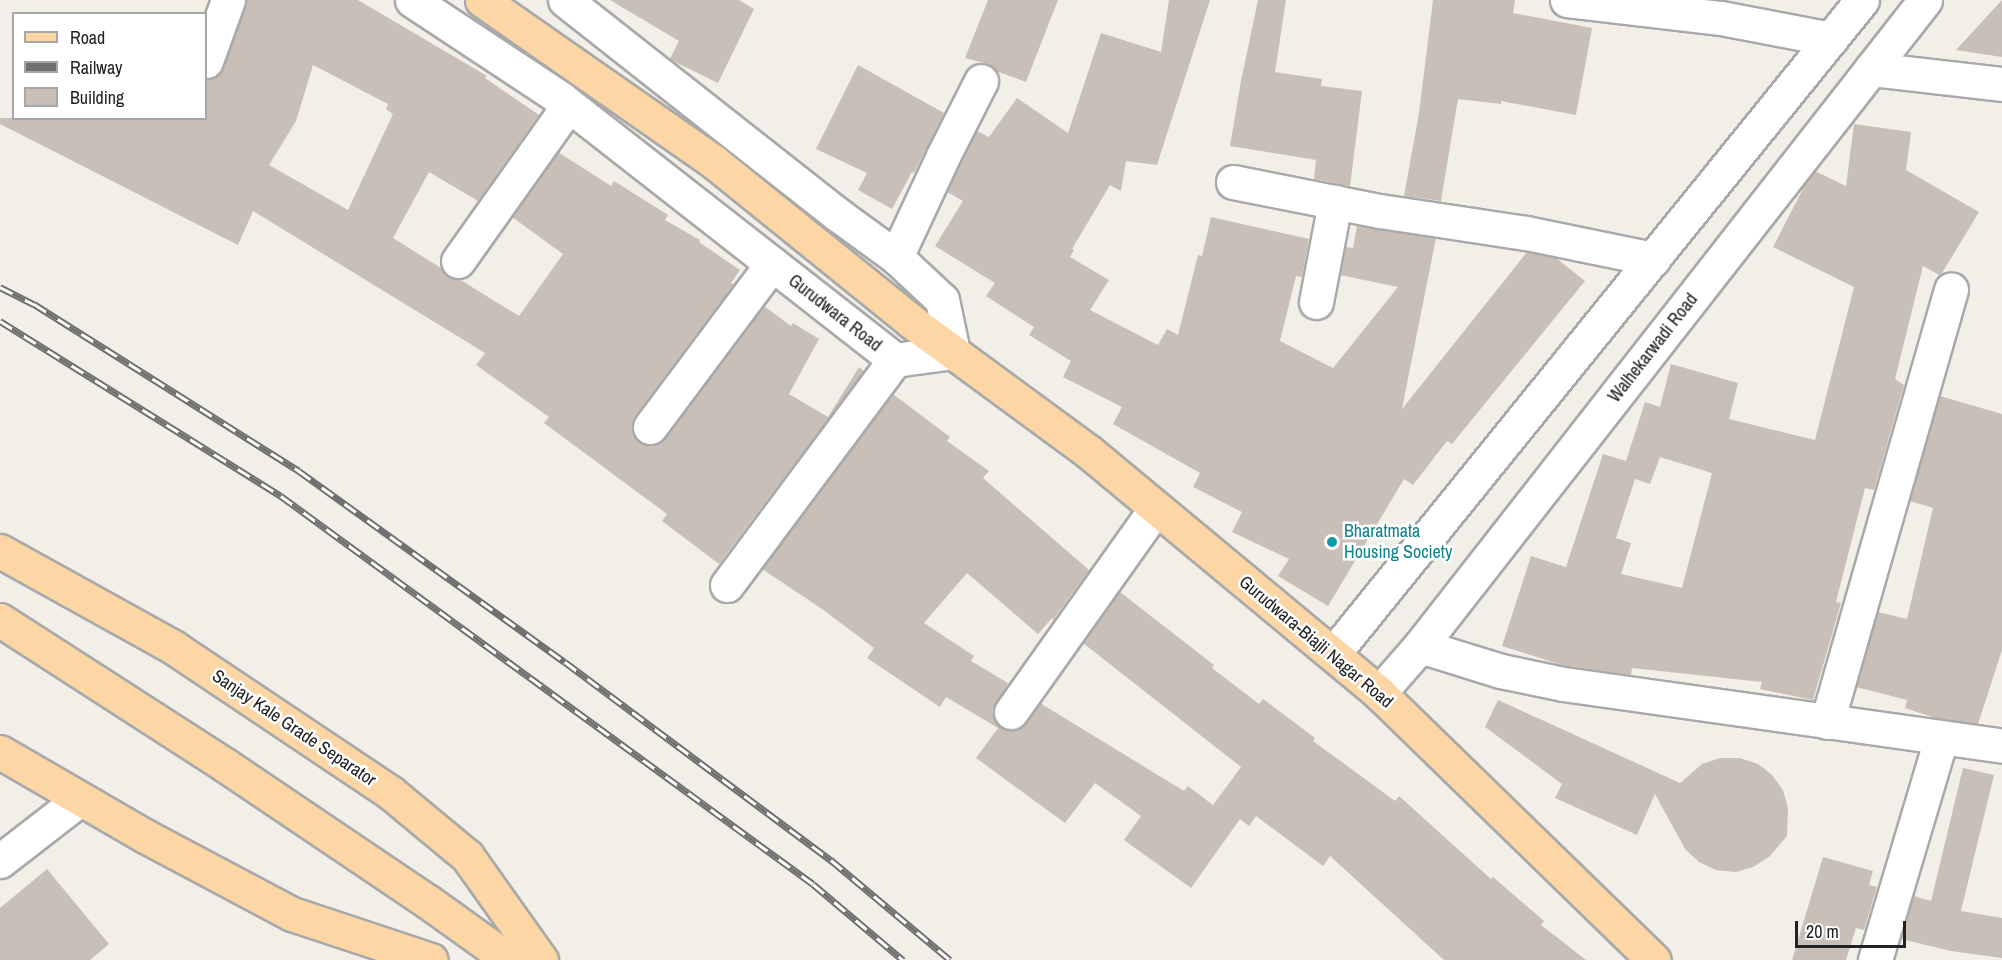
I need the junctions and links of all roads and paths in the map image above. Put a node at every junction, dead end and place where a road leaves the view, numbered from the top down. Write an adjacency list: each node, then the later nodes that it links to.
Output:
1 (228, 0): 11 (street)
2 (411, 0): 15 (street, Gurudwara Road)
3 (482, 0): 24 (main road, Gurudwara-Biajli Nagar Road)
4 (565, 0): 18 (street)
5 (1567, 0): 8 (street)
6 (1862, 0): 10 (street)
7 (1874, 0): 9 (street)
8 (1663, 6): 10 (street)
9 (1915, 12): 12 (street, Walhekarwadi Road)
10 (1831, 39): 19 (street)
11 (207, 58)
12 (1871, 69): 14 (street); 31 (street, Walhekarwadi Road)
13 (981, 81): 18 (street)
14 (2002, 84)
15 (568, 105): 20 (street); 21 (street, Gurudwara Road)
16 (1233, 182): 17 (street)
17 (1335, 202): 19 (street); 23 (street)
18 (896, 257): 24 (street)
19 (1653, 259): 32 (street)
20 (458, 261)
21 (772, 264): 25 (street, Gurudwara Road); 26 (street)
22 (1951, 289): 35 (street)
23 (1316, 302)
24 (953, 352): 25 (street, Gurudwara Road); 27 (main road, Gurudwara-Biajli Nagar Road)
25 (895, 360): 29 (street)
26 (650, 427)
27 (1156, 508): 32 (main road, Gurudwara-Biajli Nagar Road); 34 (street)
28 (0, 551): 43 (main road, Sanjay Kale Grade Separator)
29 (727, 585)
30 (0, 620): 42 (main road)
31 (1420, 646): 33 (street, Walhekarwadi Road); 35 (street)
32 (1333, 654): 33 (main road, Gurudwara-Biajli Nagar Road)
33 (1379, 693): 44 (main road, Gurudwara-Biajli Nagar Road)
34 (1011, 712)
35 (1827, 722): 36 (street)
36 (1941, 738): 37 (street); 45 (street)
37 (2002, 746)
38 (0, 752): 39 (main road)
39 (80, 799): 40 (street); 41 (main road)
40 (0, 861)
41 (431, 960)
42 (509, 960)
43 (541, 960)
44 (1654, 960)
45 (1875, 960)

